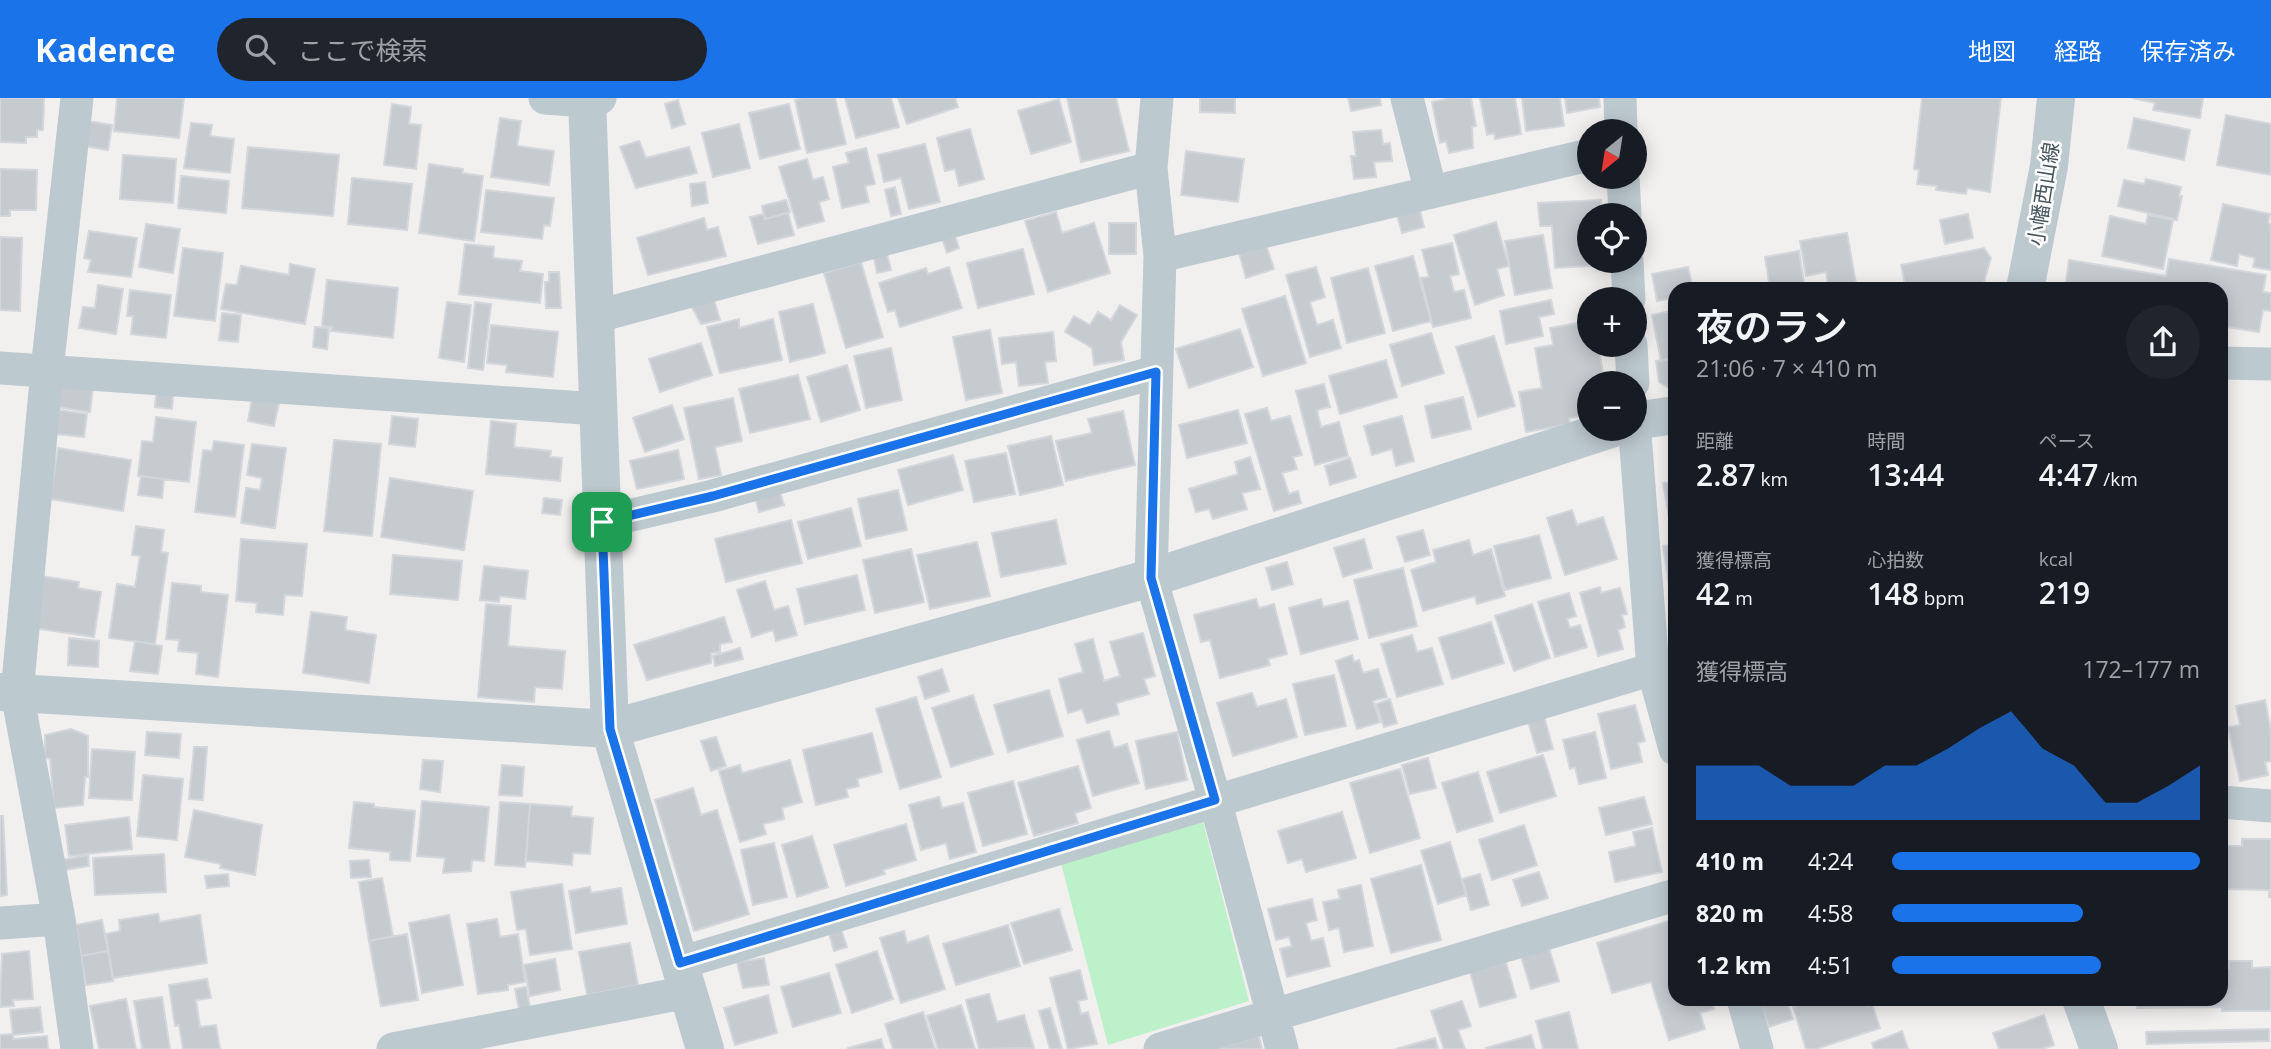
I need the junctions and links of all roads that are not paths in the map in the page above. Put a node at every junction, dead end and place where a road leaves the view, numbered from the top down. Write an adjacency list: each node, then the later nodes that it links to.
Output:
1 (77, 98): 18 (street)
2 (545, 98): 7 (street)
3 (1157, 98): 10 (street)
4 (1407, 98): 11 (street)
5 (1620, 98): 8 (street)
6 (2056, 98): 13 (street, 小幡西山線)
7 (591, 99): 14 (street)
8 (1621, 119)
9 (1577, 158): 11 (street)
10 (1151, 167): 12 (street); 14 (street)
11 (1430, 192): 12 (street)
12 (1160, 256): 19 (street)
13 (2026, 282)
14 (594, 317): 20 (street)
15 (2228, 363): 16 (street)
16 (2271, 364)
17 (0, 368): 18 (street)
18 (47, 370): 20 (street); 28 (street)
19 (1156, 372): 25 (street); 26 (street)
20 (598, 409): 25 (street)
21 (1668, 416): 22 (street)
22 (1647, 419)
23 (1577, 440): 26 (street)
24 (1636, 441): 27 (street)
25 (602, 522): 30 (street)
26 (1151, 578): 30 (street); 31 (street)
27 (1653, 669): 29 (street); 31 (street)
28 (9, 693): 30 (street); 35 (street)
29 (1668, 724)
30 (610, 729): 37 (street)
31 (1215, 800): 37 (street); 40 (street)
32 (2228, 803): 33 (street)
33 (2271, 806)
34 (1668, 897): 40 (street)
35 (59, 919): 36 (street); 41 (street)
36 (0, 923)
37 (684, 978): 42 (street); 43 (street)
38 (1745, 1006): 46 (street)
39 (2084, 1006): 47 (street)
40 (1273, 1014): 44 (street); 45 (street)
41 (77, 1049)
42 (393, 1049)
43 (705, 1049)
44 (1160, 1049)
45 (1282, 1049)
46 (1757, 1049)
47 (2099, 1049)

